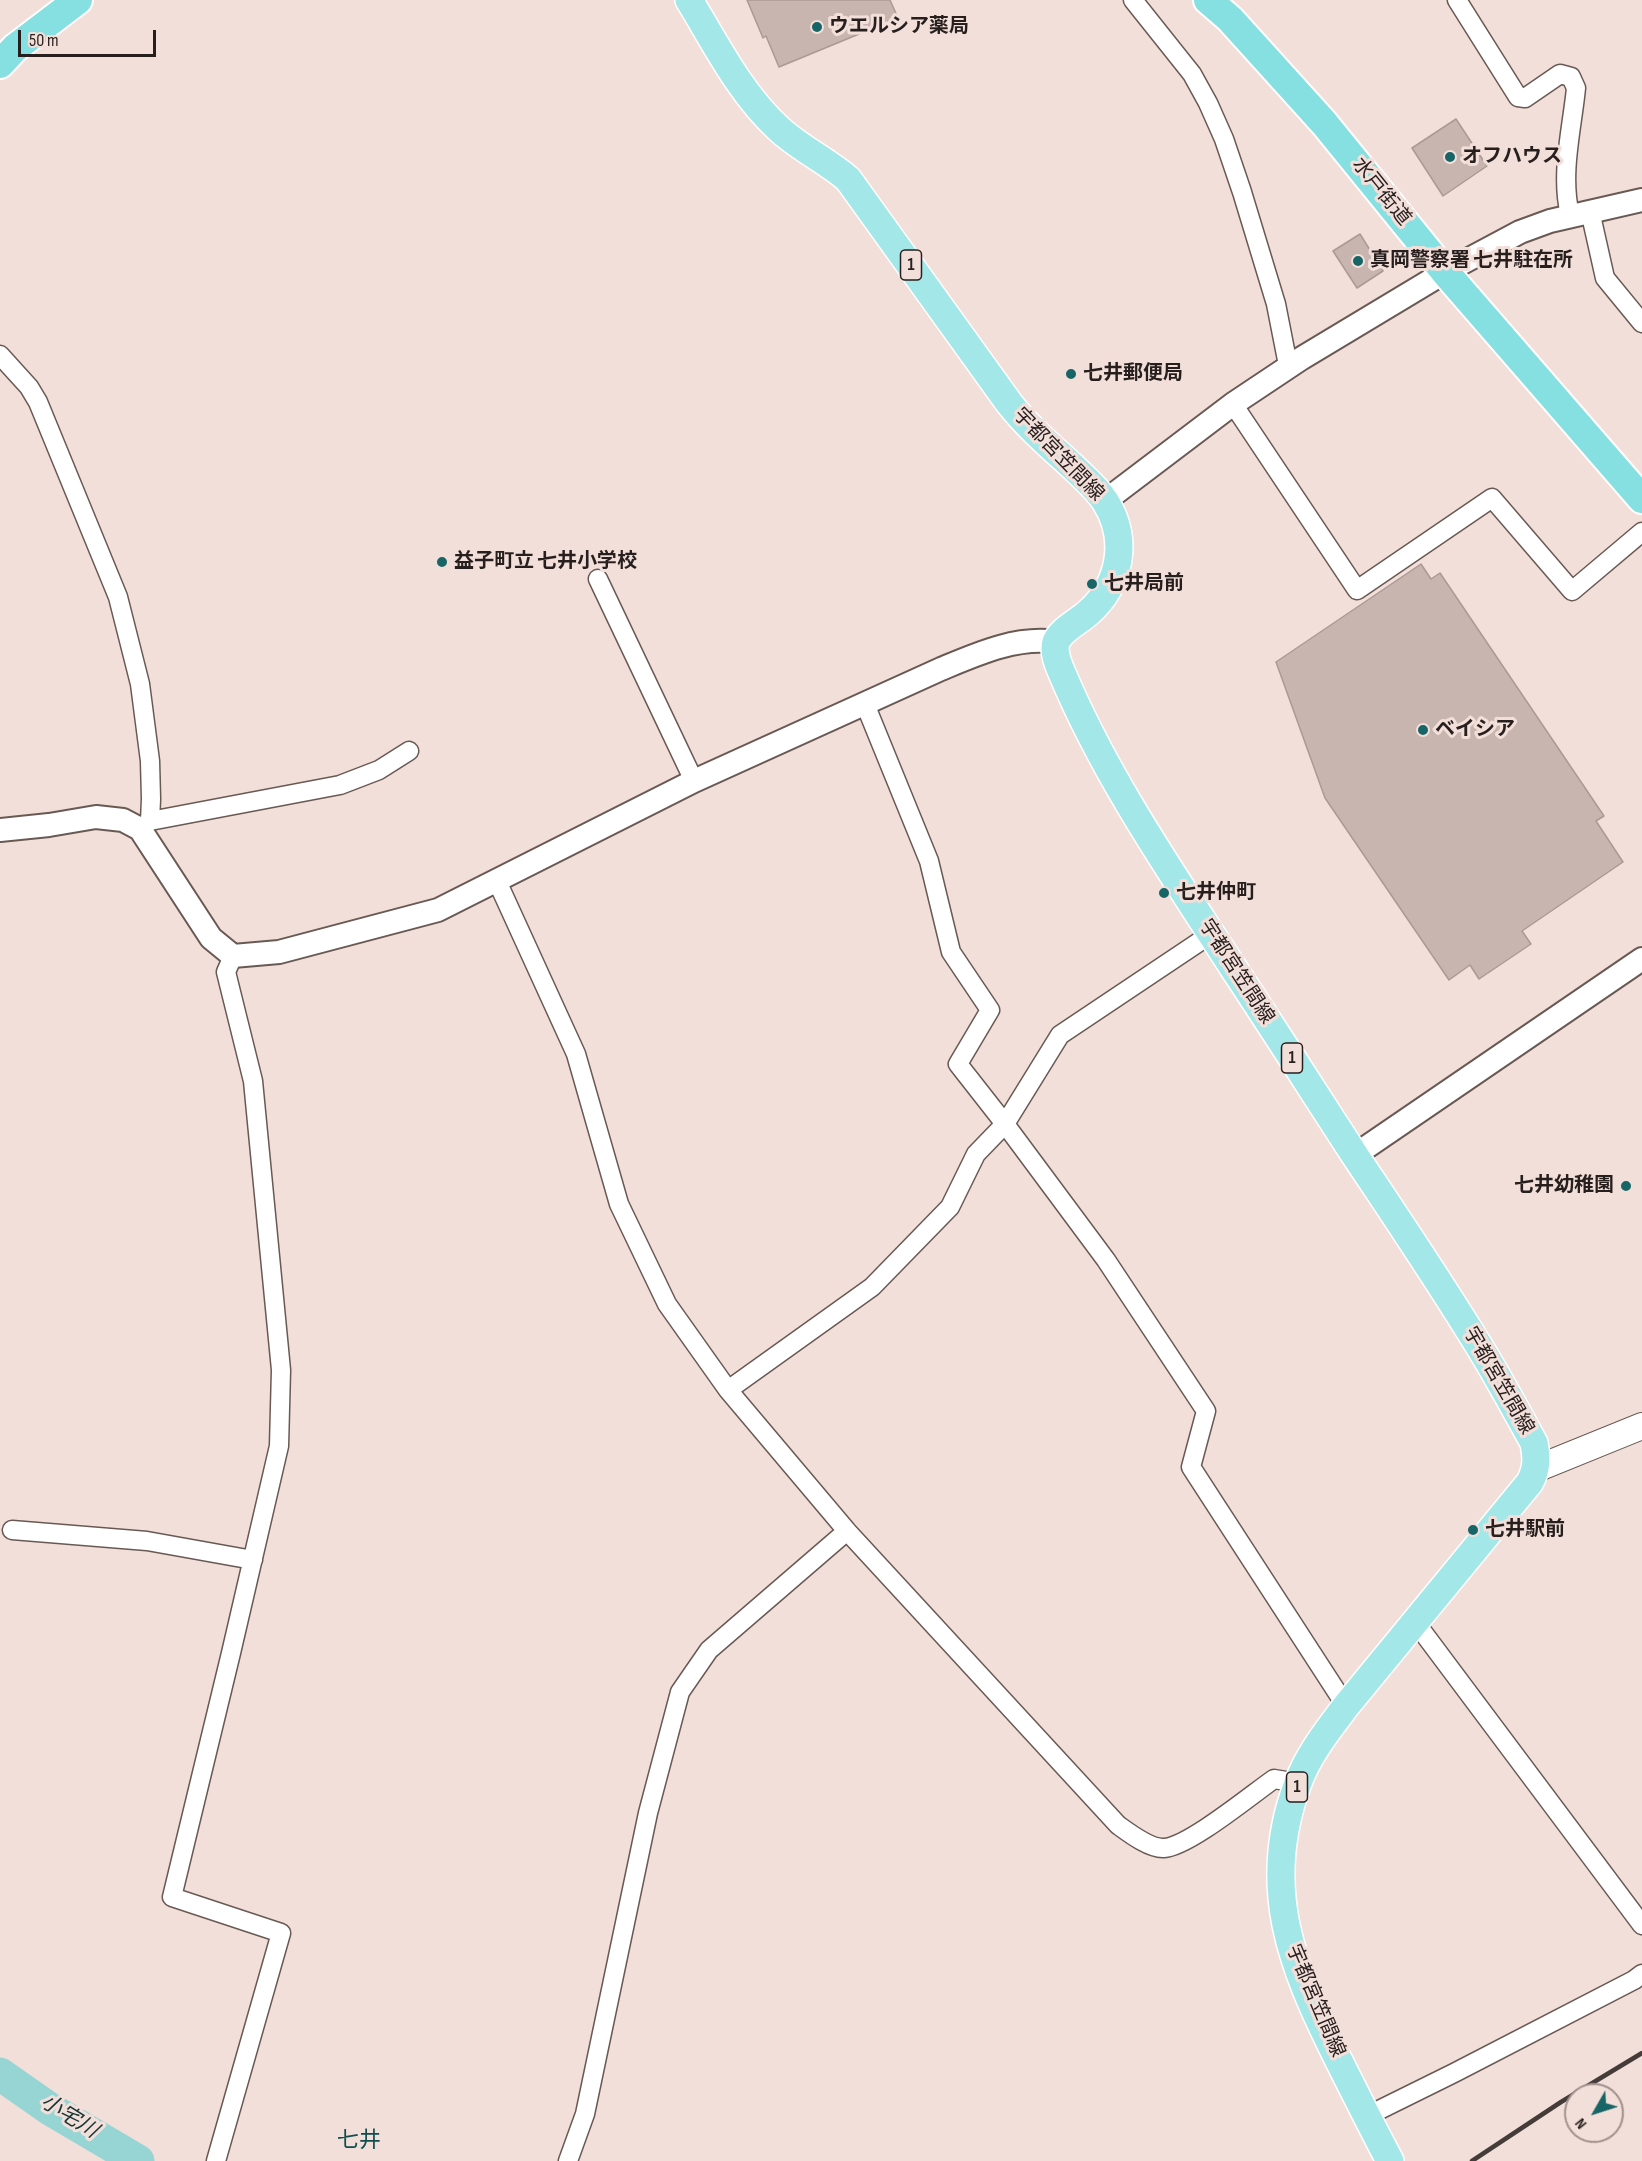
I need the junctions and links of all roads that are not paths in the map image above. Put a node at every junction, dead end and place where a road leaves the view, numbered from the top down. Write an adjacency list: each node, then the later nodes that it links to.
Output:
1 (78, 0): 6 (highway)
2 (689, 0): 15 (main road, 宇都宮笠間線 / 1)
3 (1133, 0): 12 (street)
4 (1208, 0): 9 (highway, 水戸街道)
5 (1456, 0): 8 (street)
6 (0, 64)
7 (1642, 200): 8 (street)
8 (1580, 213): 9 (street); 10 (street)
9 (1445, 272): 12 (street); 14 (highway, 水戸街道)
10 (1642, 323)
11 (0, 355): 22 (street)
12 (1289, 366): 13 (street)
13 (1233, 404): 15 (street); 16 (street)
14 (1642, 499)
15 (1105, 501): 18 (main road, 宇都宮笠間線 / 1)
16 (1642, 532)
17 (598, 579): 21 (street)
18 (1056, 642): 19 (street); 25 (main road, 宇都宮笠間線 / 1)
19 (865, 704): 21 (street); 28 (street)
20 (408, 751): 22 (street)
21 (694, 781): 24 (street)
22 (145, 825): 23 (street); 26 (street)
23 (0, 830)
24 (497, 881): 26 (street); 30 (street)
25 (1211, 934): 28 (street); 29 (main road, 宇都宮笠間線 / 1)
26 (233, 956): 35 (street)
27 (1642, 959): 29 (street)
28 (1005, 1124): 30 (street); 37 (street)
29 (1355, 1155): 32 (main road, 宇都宮笠間線 / 1)
30 (728, 1390): 34 (street)
31 (1642, 1426): 32 (main road)
32 (1536, 1469): 36 (main road, 宇都宮笠間線 / 1)
33 (12, 1530): 35 (street)
34 (847, 1531): 38 (street); 43 (street)
35 (253, 1560): 42 (street)
36 (1416, 1623): 37 (main road, 宇都宮笠間線 / 1); 39 (street)
37 (1346, 1706): 38 (main road, 宇都宮笠間線 / 1)
38 (1298, 1783): 41 (main road, 宇都宮笠間線 / 1)
39 (1642, 1922)
40 (1642, 1974): 41 (street)
41 (1367, 2116): 44 (main road, 宇都宮笠間線 / 1)
42 (216, 2161)
43 (568, 2161)
44 (1390, 2161)

